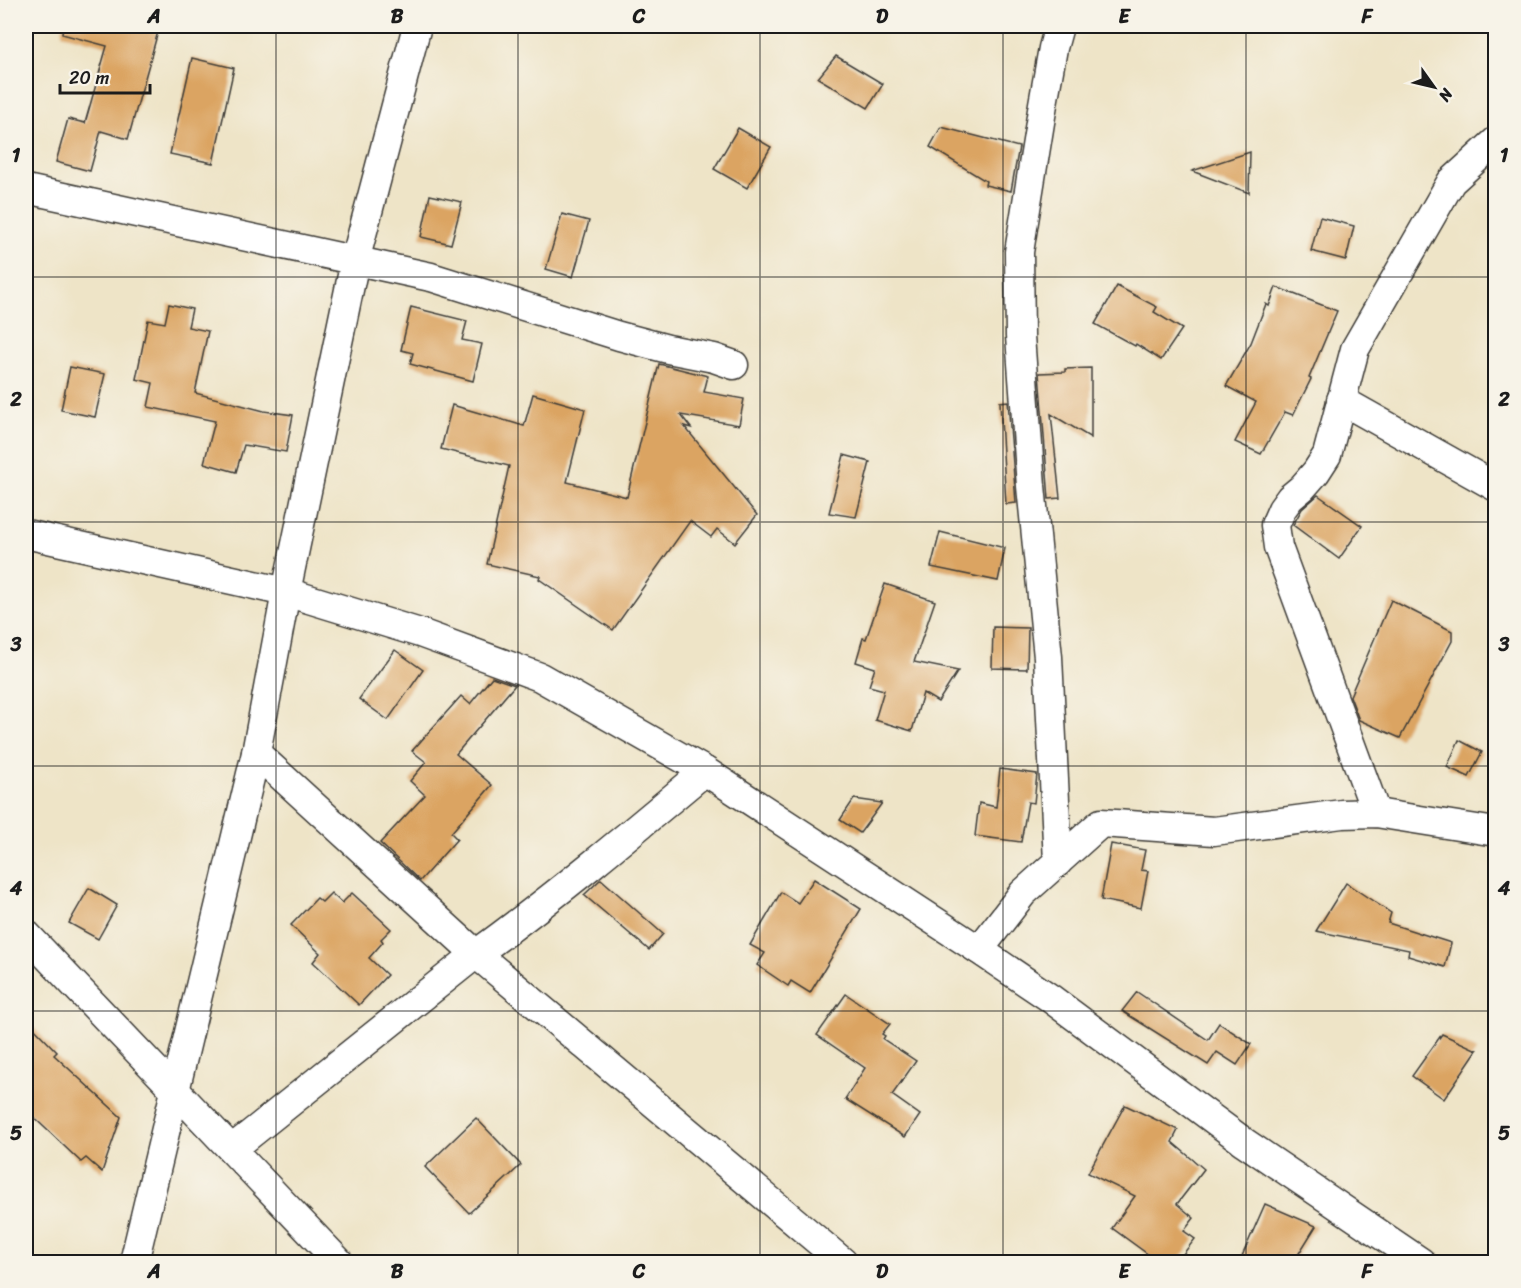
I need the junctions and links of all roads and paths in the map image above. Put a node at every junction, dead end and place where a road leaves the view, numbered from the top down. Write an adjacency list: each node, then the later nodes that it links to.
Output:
1 (417, 26): 5 (street)
2 (1059, 26): 15 (street)
3 (1496, 141): 7 (street)
4 (26, 189): 5 (street)
5 (355, 261): 6 (street); 10 (street)
6 (734, 365)
7 (1341, 400): 8 (street); 13 (street)
8 (1496, 487)
9 (26, 534): 10 (street)
10 (286, 592): 11 (street); 12 (street)
11 (256, 753): 18 (street); 19 (street)
12 (705, 771): 17 (street); 18 (street)
13 (1376, 813): 14 (street); 15 (street)
14 (1496, 832)
15 (1058, 862): 17 (street)
16 (26, 934): 19 (street)
17 (979, 950): 24 (street)
18 (476, 954): 20 (street); 23 (street)
19 (177, 1091): 20 (street); 21 (street)
20 (231, 1149): 22 (street)
21 (134, 1263)
22 (339, 1263)
23 (843, 1263)
24 (1421, 1263)

